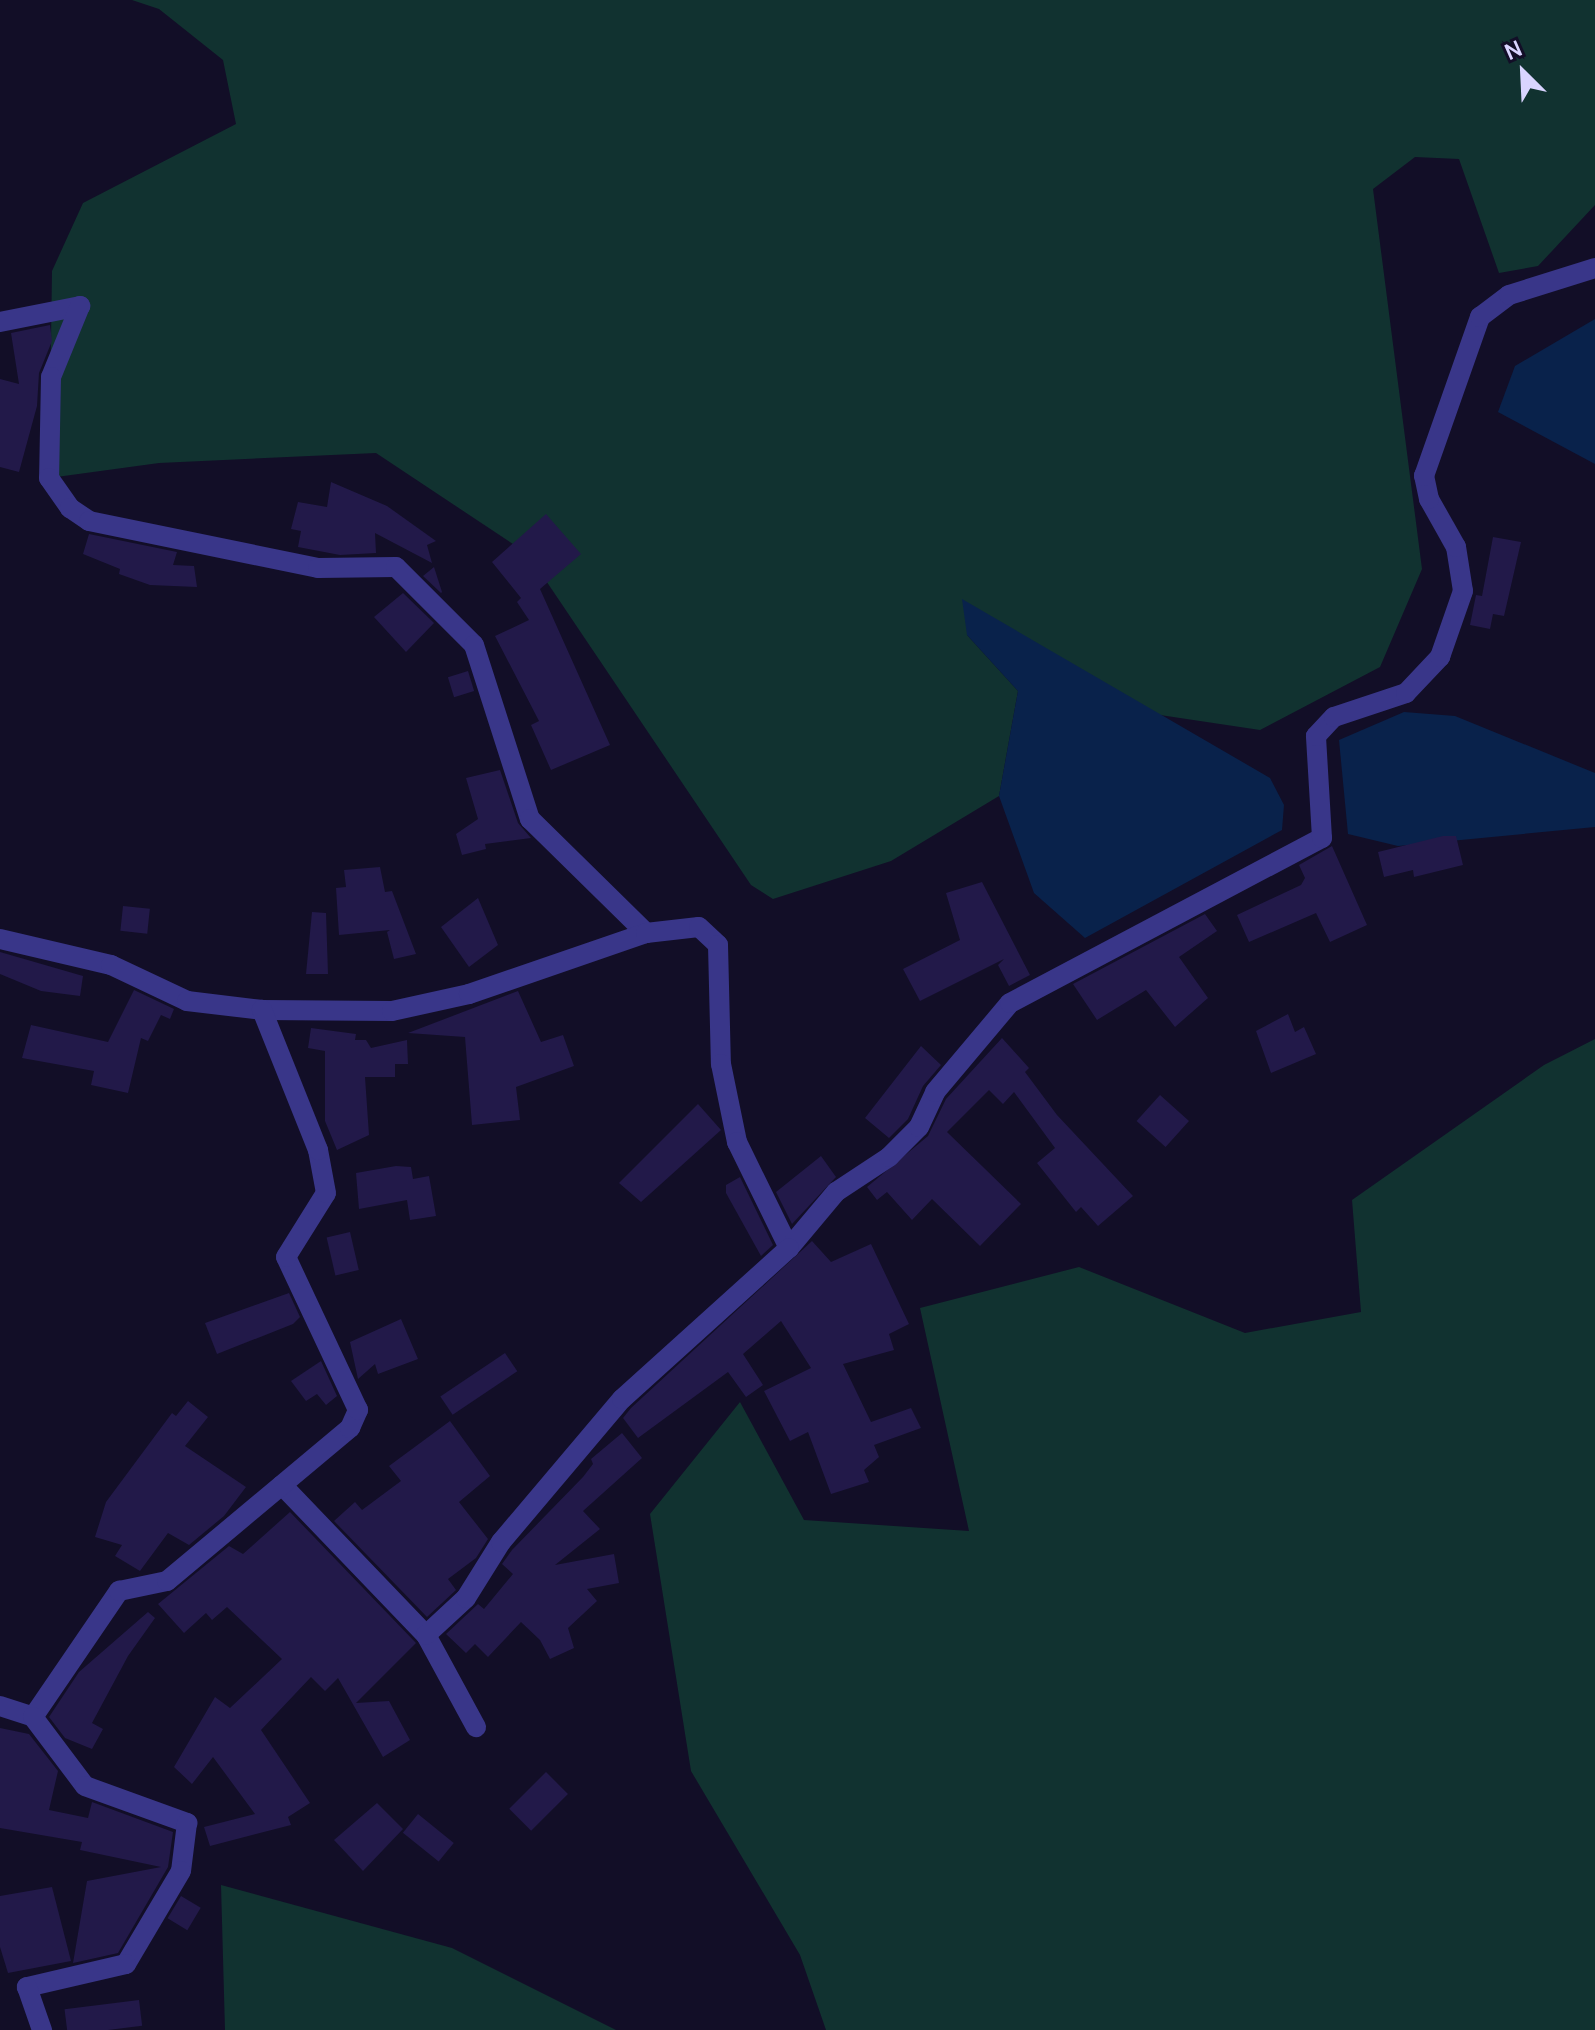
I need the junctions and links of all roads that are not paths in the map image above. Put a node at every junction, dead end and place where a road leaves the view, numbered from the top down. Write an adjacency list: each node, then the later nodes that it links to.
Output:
1 (1595, 268): 6 (street)
2 (0, 322): 3 (street)
3 (646, 933): 5 (street); 6 (street)
4 (0, 939): 5 (street)
5 (262, 1010): 7 (street)
6 (789, 1248): 8 (street)
7 (282, 1485): 8 (street); 10 (street)
8 (426, 1635): 11 (street)
9 (0, 1706): 10 (street)
10 (33, 1717): 12 (street)
11 (476, 1727)
12 (42, 2030)

